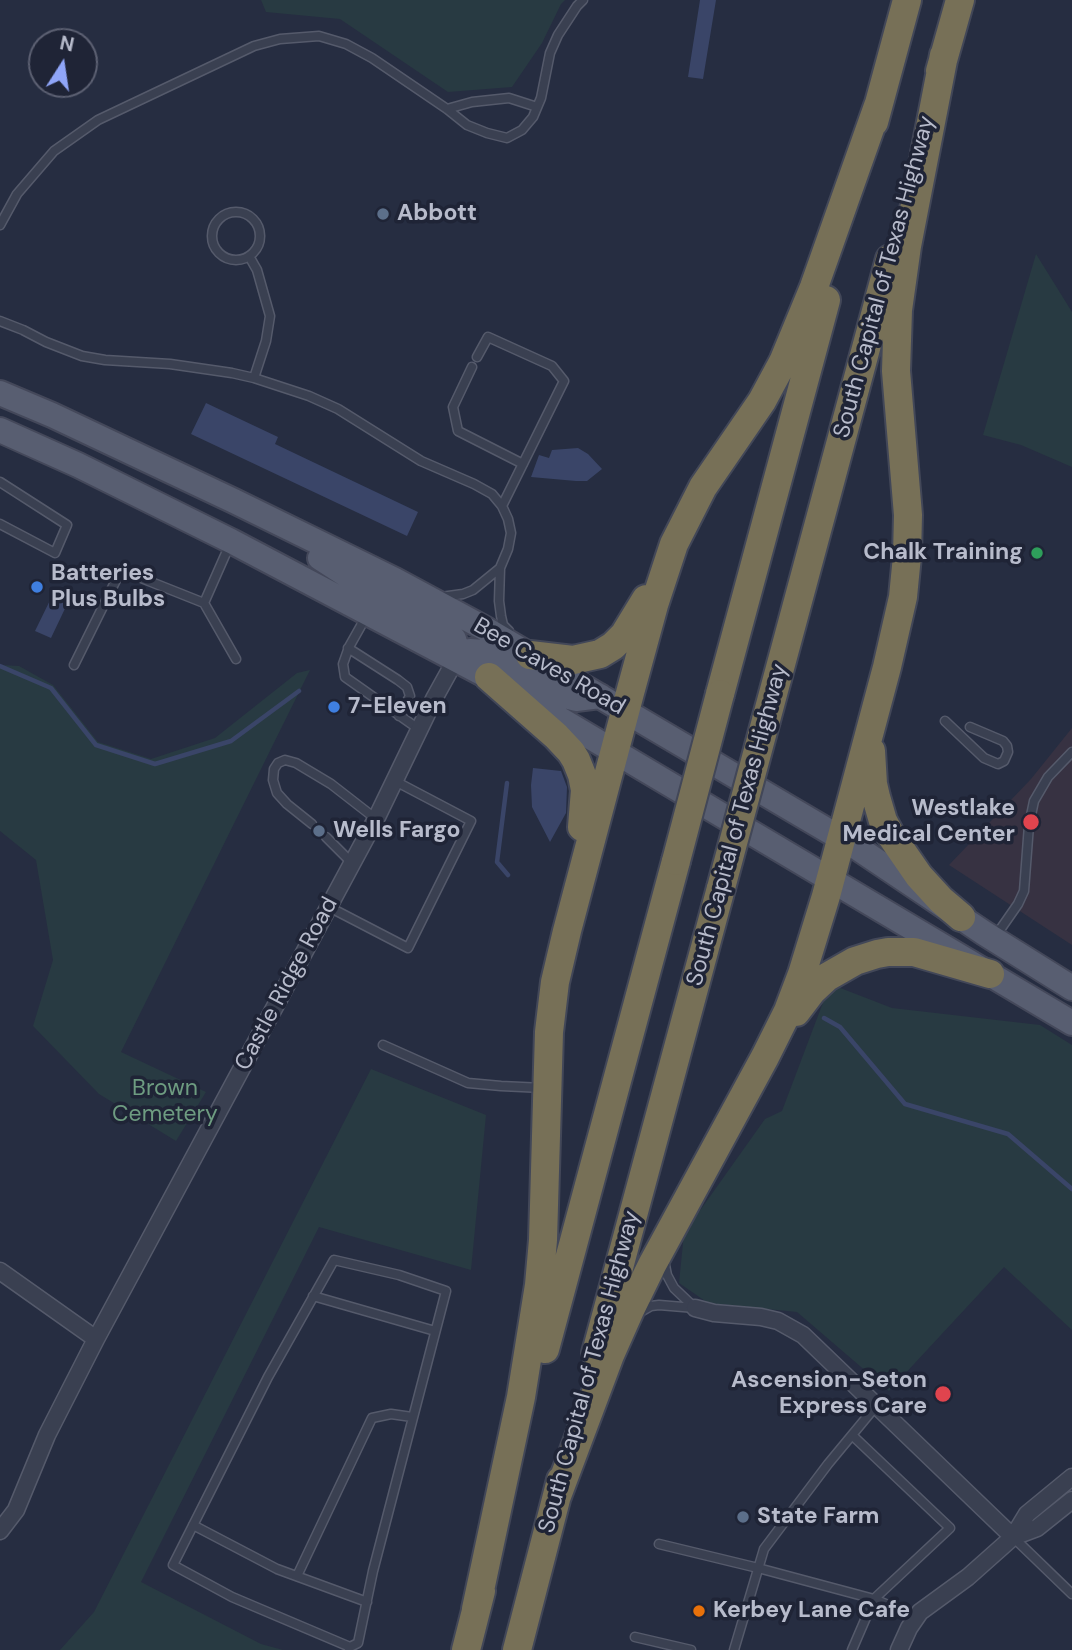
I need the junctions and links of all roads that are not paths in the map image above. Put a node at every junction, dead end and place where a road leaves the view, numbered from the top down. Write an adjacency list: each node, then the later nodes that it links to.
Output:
1 (583, 0): 6 (lane)
2 (907, 0): 5 (highway)
3 (960, 0): 4 (highway, South Capital of Texas Highway)
4 (944, 55): 36 (highway); 70 (highway, South Capital of Texas Highway, bridge)
5 (878, 106): 22 (highway); 81 (highway, bridge)
6 (537, 107): 7 (lane); 7 (lane)
7 (447, 109): 8 (lane)
8 (0, 225)
9 (249, 256): 9 (lane); 13 (lane)
10 (0, 321): 13 (lane)
11 (477, 357): 16 (lane)
12 (472, 368): 16 (lane)
13 (254, 378): 19 (lane)
14 (0, 393): 18 (main road, Bee Caves Road)
15 (0, 430): 21 (main road, Bee Caves Road)
16 (523, 464): 19 (lane)
17 (0, 482): 20 (lane)
18 (234, 501): 24 (main road, Bee Caves Road); 30 (main road)
19 (502, 506): 23 (lane)
20 (0, 524)
21 (231, 541): 25 (lane); 26 (main road, Bee Caves Road)
22 (669, 557): 28 (highway); 34 (highway)
23 (500, 569): 24 (lane); 28 (lane)
24 (430, 599): 28 (main road, Bee Caves Road)
25 (204, 603): 29 (lane); 31 (lane)
26 (369, 612): 27 (lane); 30 (main road, Bee Caves Road)
27 (348, 648): 35 (lane); 35 (lane)
28 (530, 655): 33 (main road, Bee Caves Road)
29 (236, 659)
30 (456, 659): 32 (main road, Bee Caves Road); 33 (main road); 39 (street, Castle Ridge Road)
31 (74, 665)
32 (489, 677): 40 (main road, Bee Caves Road); 49 (highway)
33 (601, 696): 34 (main road, Bee Caves Road)
34 (625, 711): 40 (highway); 46 (main road, Bee Caves Road)
35 (400, 716): 39 (lane)
36 (874, 716): 46 (highway); 51 (highway)
37 (945, 721): 38 (lane)
38 (970, 727)
39 (419, 730): 42 (street, Castle Ridge Road)
40 (615, 752): 48 (main road, Bee Caves Road); 49 (highway)
41 (1072, 752): 52 (lane)
42 (395, 781): 43 (street, Castle Ridge Road); 50 (lane)
43 (376, 818): 44 (lane); 47 (street, Castle Ridge Road)
44 (312, 824)
45 (326, 837): 47 (lane)
46 (841, 838): 48 (highway); 51 (main road, Bee Caves Road)
47 (352, 863): 50 (street, Castle Ridge Road)
48 (830, 880): 53 (main road, Bee Caves Road); 57 (highway)
49 (573, 906): 58 (highway)
50 (329, 907): 65 (street, Castle Ridge Road)
51 (961, 917): 52 (main road, Bee Caves Road)
52 (993, 939): 54 (main road, Bee Caves Road)
53 (990, 974): 55 (main road, Bee Caves Road); 57 (highway)
54 (1072, 988)
55 (1072, 1023)
56 (383, 1045): 58 (lane)
57 (770, 1048): 59 (highway)
58 (547, 1088): 81 (highway)
59 (665, 1241): 62 (lane); 64 (highway)
60 (0, 1271): 65 (street)
61 (313, 1296): 63 (lane); 63 (lane); 72 (lane)
62 (695, 1308): 64 (lane); 66 (street)
63 (435, 1331): 67 (lane)
64 (619, 1334): 70 (highway)
65 (96, 1339): 73 (street, Castle Ridge Road)
66 (877, 1405): 68 (lane); 74 (street)
67 (412, 1417): 77 (lane); 80 (lane)
68 (853, 1436): 76 (lane); 79 (lane)
69 (1072, 1477): 74 (street)
70 (557, 1496): 86 (highway, South Capital of Texas Highway)
71 (1072, 1500): 74 (street)
72 (193, 1525): 77 (lane); 84 (lane)
73 (0, 1531)
74 (1013, 1537): 78 (lane); 82 (street)
75 (659, 1544): 76 (lane)
76 (758, 1567): 79 (lane); 88 (lane)
77 (297, 1576): 80 (lane)
78 (1072, 1594)
79 (874, 1599): 82 (lane); 89 (lane)
80 (367, 1602): 84 (lane)
81 (476, 1609): 85 (highway)
82 (916, 1617): 90 (street)
83 (635, 1637): 87 (lane)
84 (350, 1649)
85 (466, 1650)
86 (517, 1650)
87 (691, 1650)
88 (734, 1650)
89 (852, 1650)
90 (899, 1650)

